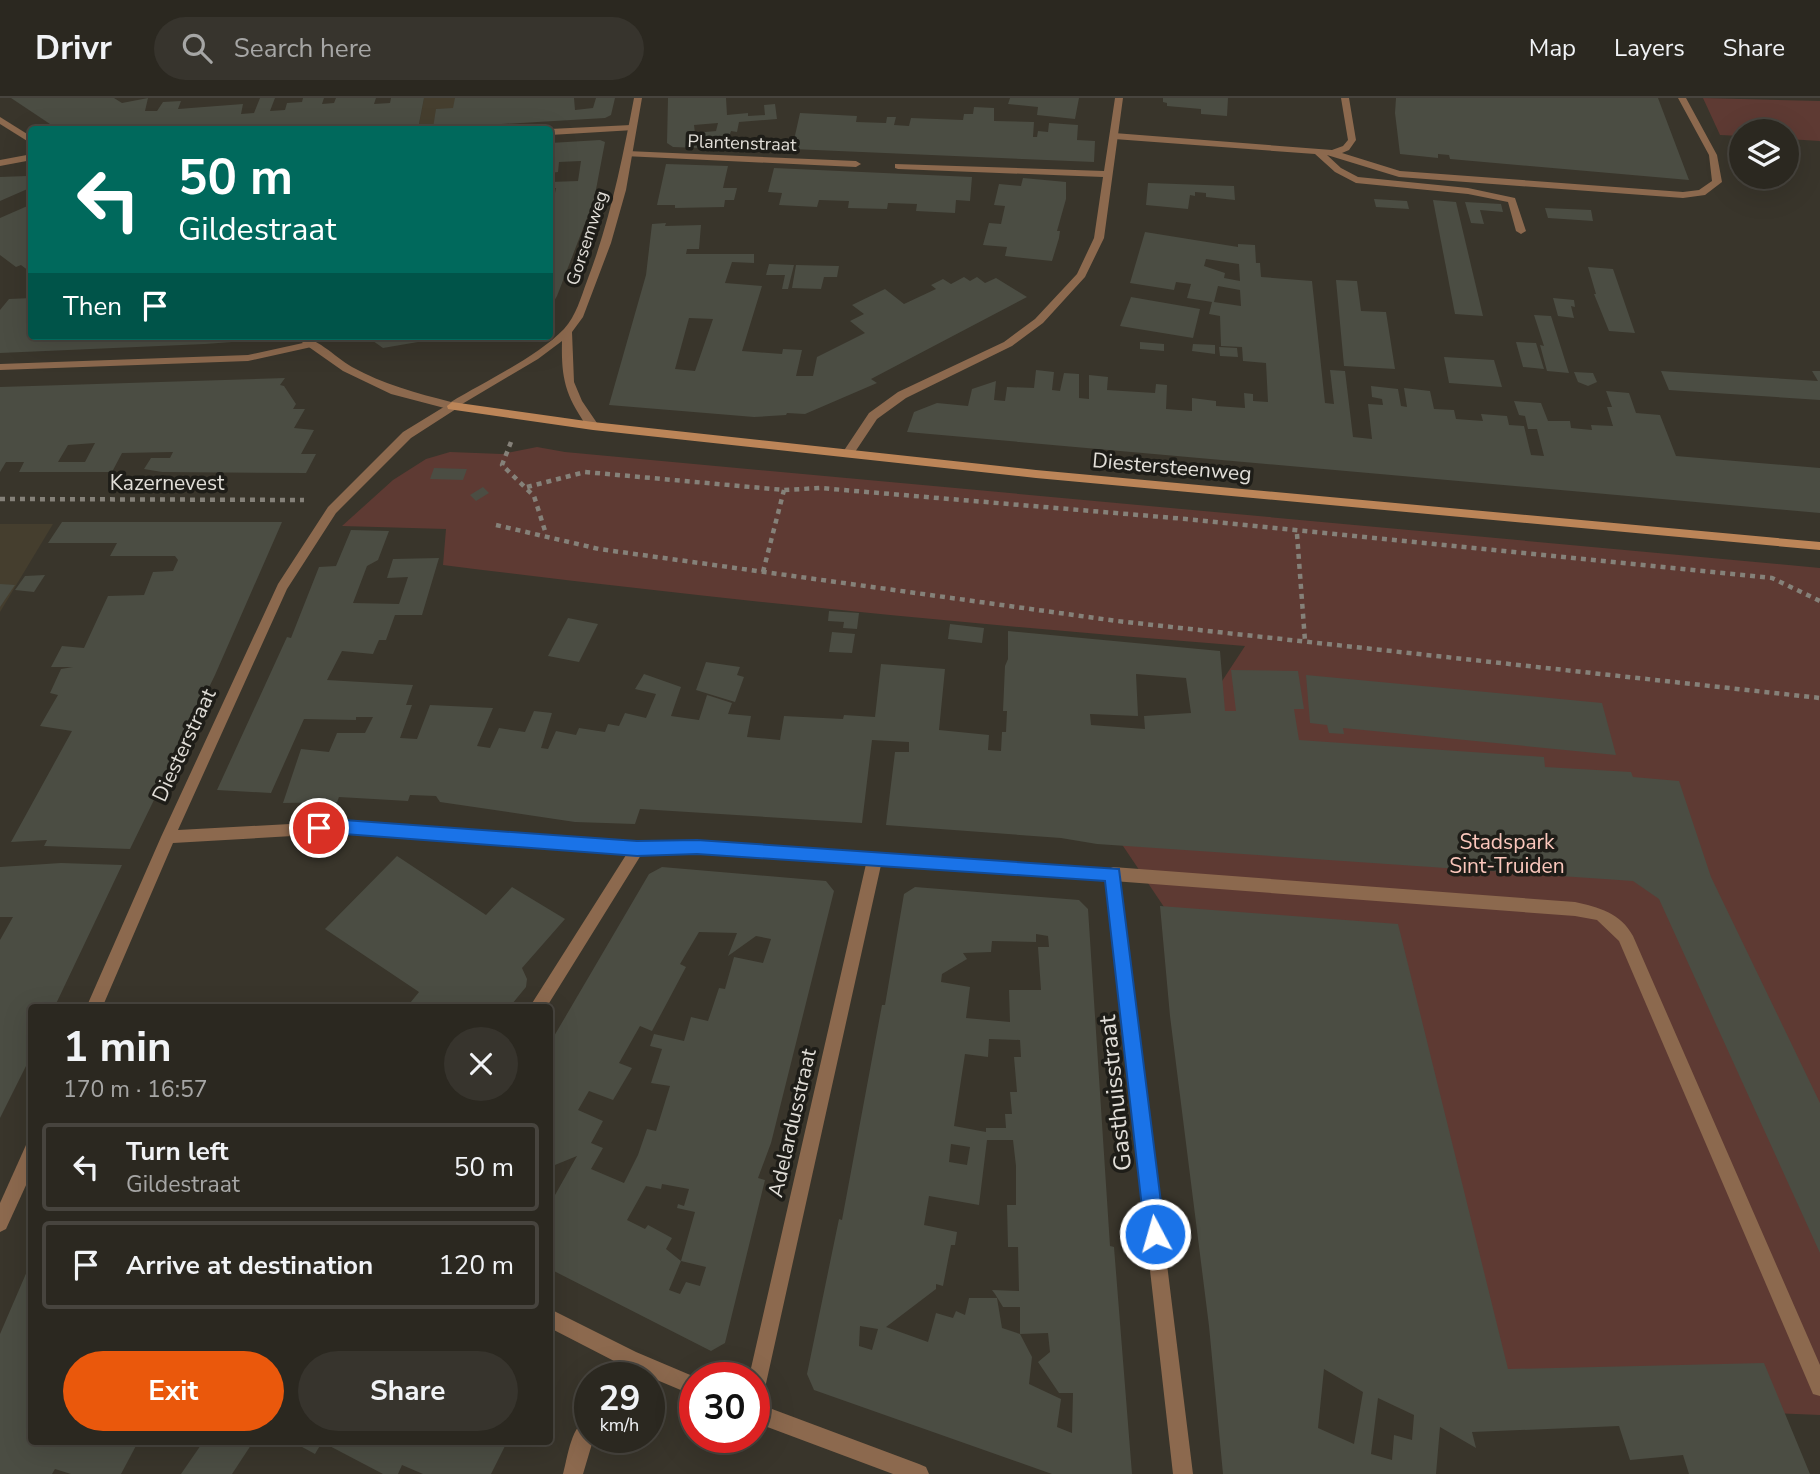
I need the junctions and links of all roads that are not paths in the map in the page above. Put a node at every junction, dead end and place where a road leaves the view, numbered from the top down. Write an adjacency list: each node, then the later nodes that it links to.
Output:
1 (638, 98): 6 (street, Gorsemweg)
2 (1119, 98): 8 (street)
3 (1345, 98): 11 (street)
4 (1682, 98): 11 (street)
5 (0, 120): 9 (street)
6 (631, 128): 7 (street); 12 (street, Gorsemweg)
7 (553, 132)
8 (1114, 136): 10 (street); 17 (street)
9 (28, 138)
10 (1319, 153): 11 (street); 18 (street)
11 (1333, 153)
12 (627, 155): 15 (street, Plantenstraat); 19 (street, Gorsemweg)
13 (28, 158): 14 (street)
14 (0, 163)
15 (856, 164)
16 (898, 166): 17 (street)
17 (1109, 174): 25 (street)
18 (1521, 231)
19 (567, 332): 23 (street, Gorsemweg); 24 (street)
20 (306, 340): 21 (street)
21 (312, 344): 22 (street); 23 (street)
22 (0, 367)
23 (452, 406): 24 (main road, Diestersteenweg); 27 (street, Diesterstraat)
24 (593, 426): 25 (main road, Diestersteenweg)
25 (849, 452): 26 (main road, Diestersteenweg)
26 (1820, 546)
27 (168, 836): 28 (street); 31 (street, Diesterstraat)
28 (637, 849): 29 (street); 32 (street)
29 (874, 859): 30 (street); 38 (street, Adelardusstraat)
30 (1113, 874): 40 (street); 45 (street, Gasthuisstraat)
31 (96, 1004)
32 (540, 1004)
33 (28, 1160): 34 (street)
34 (0, 1223)
35 (553, 1320): 36 (street)
36 (629, 1359): 37 (street); 39 (street)
37 (627, 1362)
38 (762, 1362)
39 (679, 1380)
40 (1820, 1387)
41 (770, 1418): 44 (street)
42 (578, 1453): 43 (street)
43 (573, 1474)
44 (919, 1474)
45 (1182, 1474)

